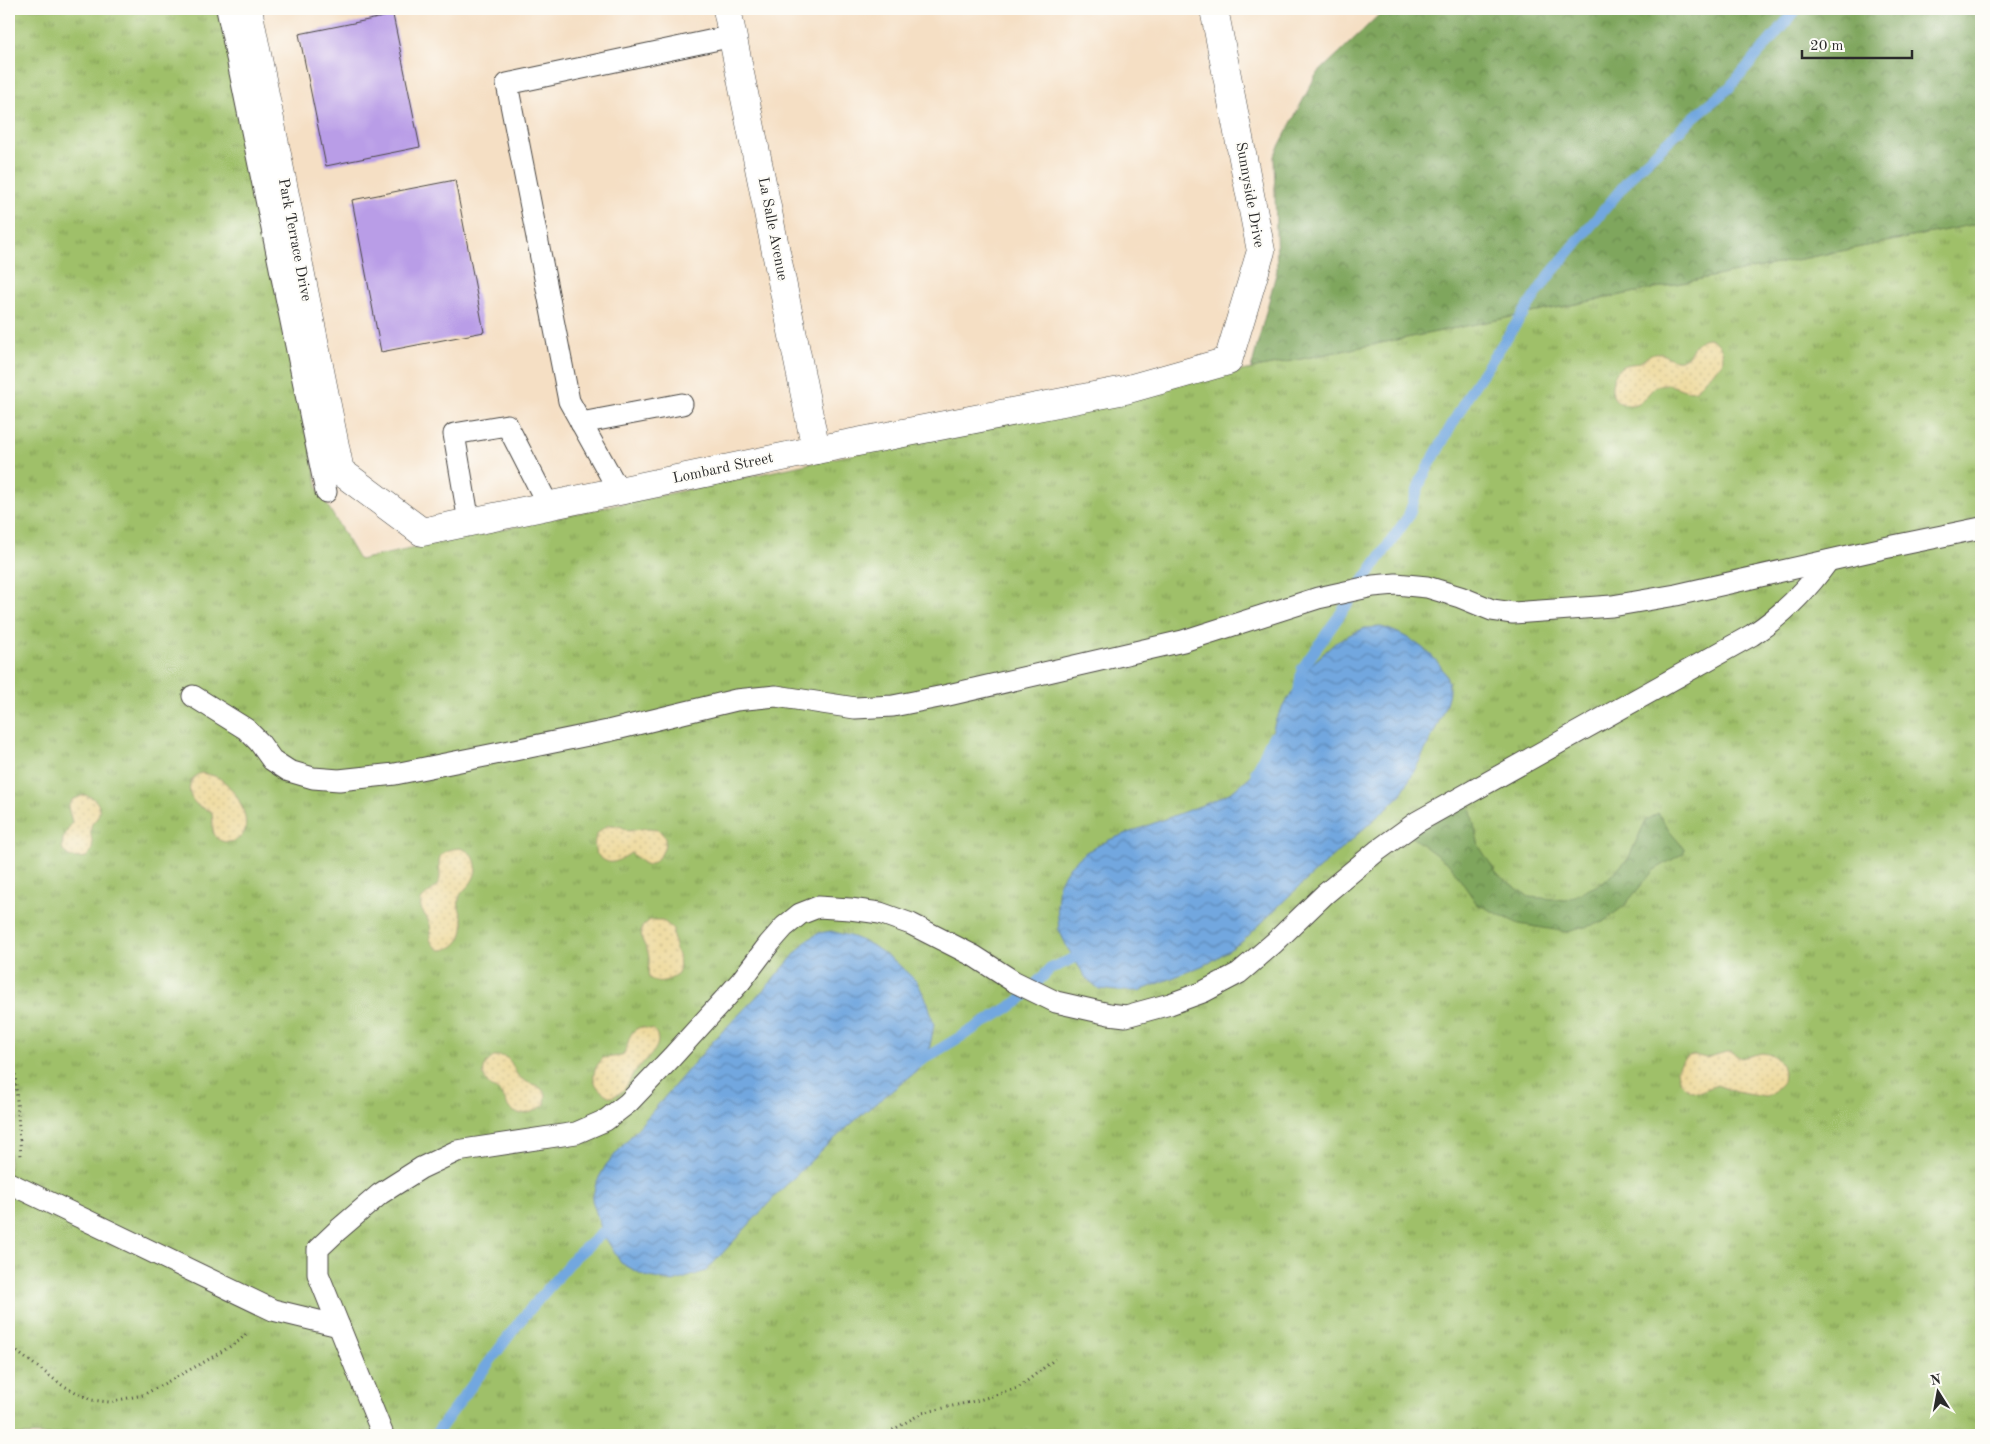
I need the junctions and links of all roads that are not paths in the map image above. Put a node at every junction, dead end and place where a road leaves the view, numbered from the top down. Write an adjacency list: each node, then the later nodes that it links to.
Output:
1 (227, 9): 10 (lane)
2 (248, 9): 10 (street, Park Terrace Drive)
3 (727, 9): 5 (street, La Salle Avenue)
4 (1214, 9): 6 (street, Sunnyside Drive)
5 (733, 36): 8 (lane); 9 (street, La Salle Avenue)
6 (1125, 390): 9 (street, Lombard Street)
7 (682, 404): 8 (lane)
8 (581, 423): 11 (lane)
9 (816, 450): 11 (street, Lombard Street)
10 (333, 482): 13 (street, Lombard Street)
11 (619, 491): 12 (street, Lombard Street)
12 (548, 505): 13 (street, Lombard Street); 13 (lane)
13 (470, 522)
14 (1981, 528): 15 (lane)
15 (1828, 560): 16 (lane); 18 (lane)
16 (193, 696)
17 (16, 1187): 18 (lane)
18 (339, 1326): 19 (lane)
19 (383, 1435)

